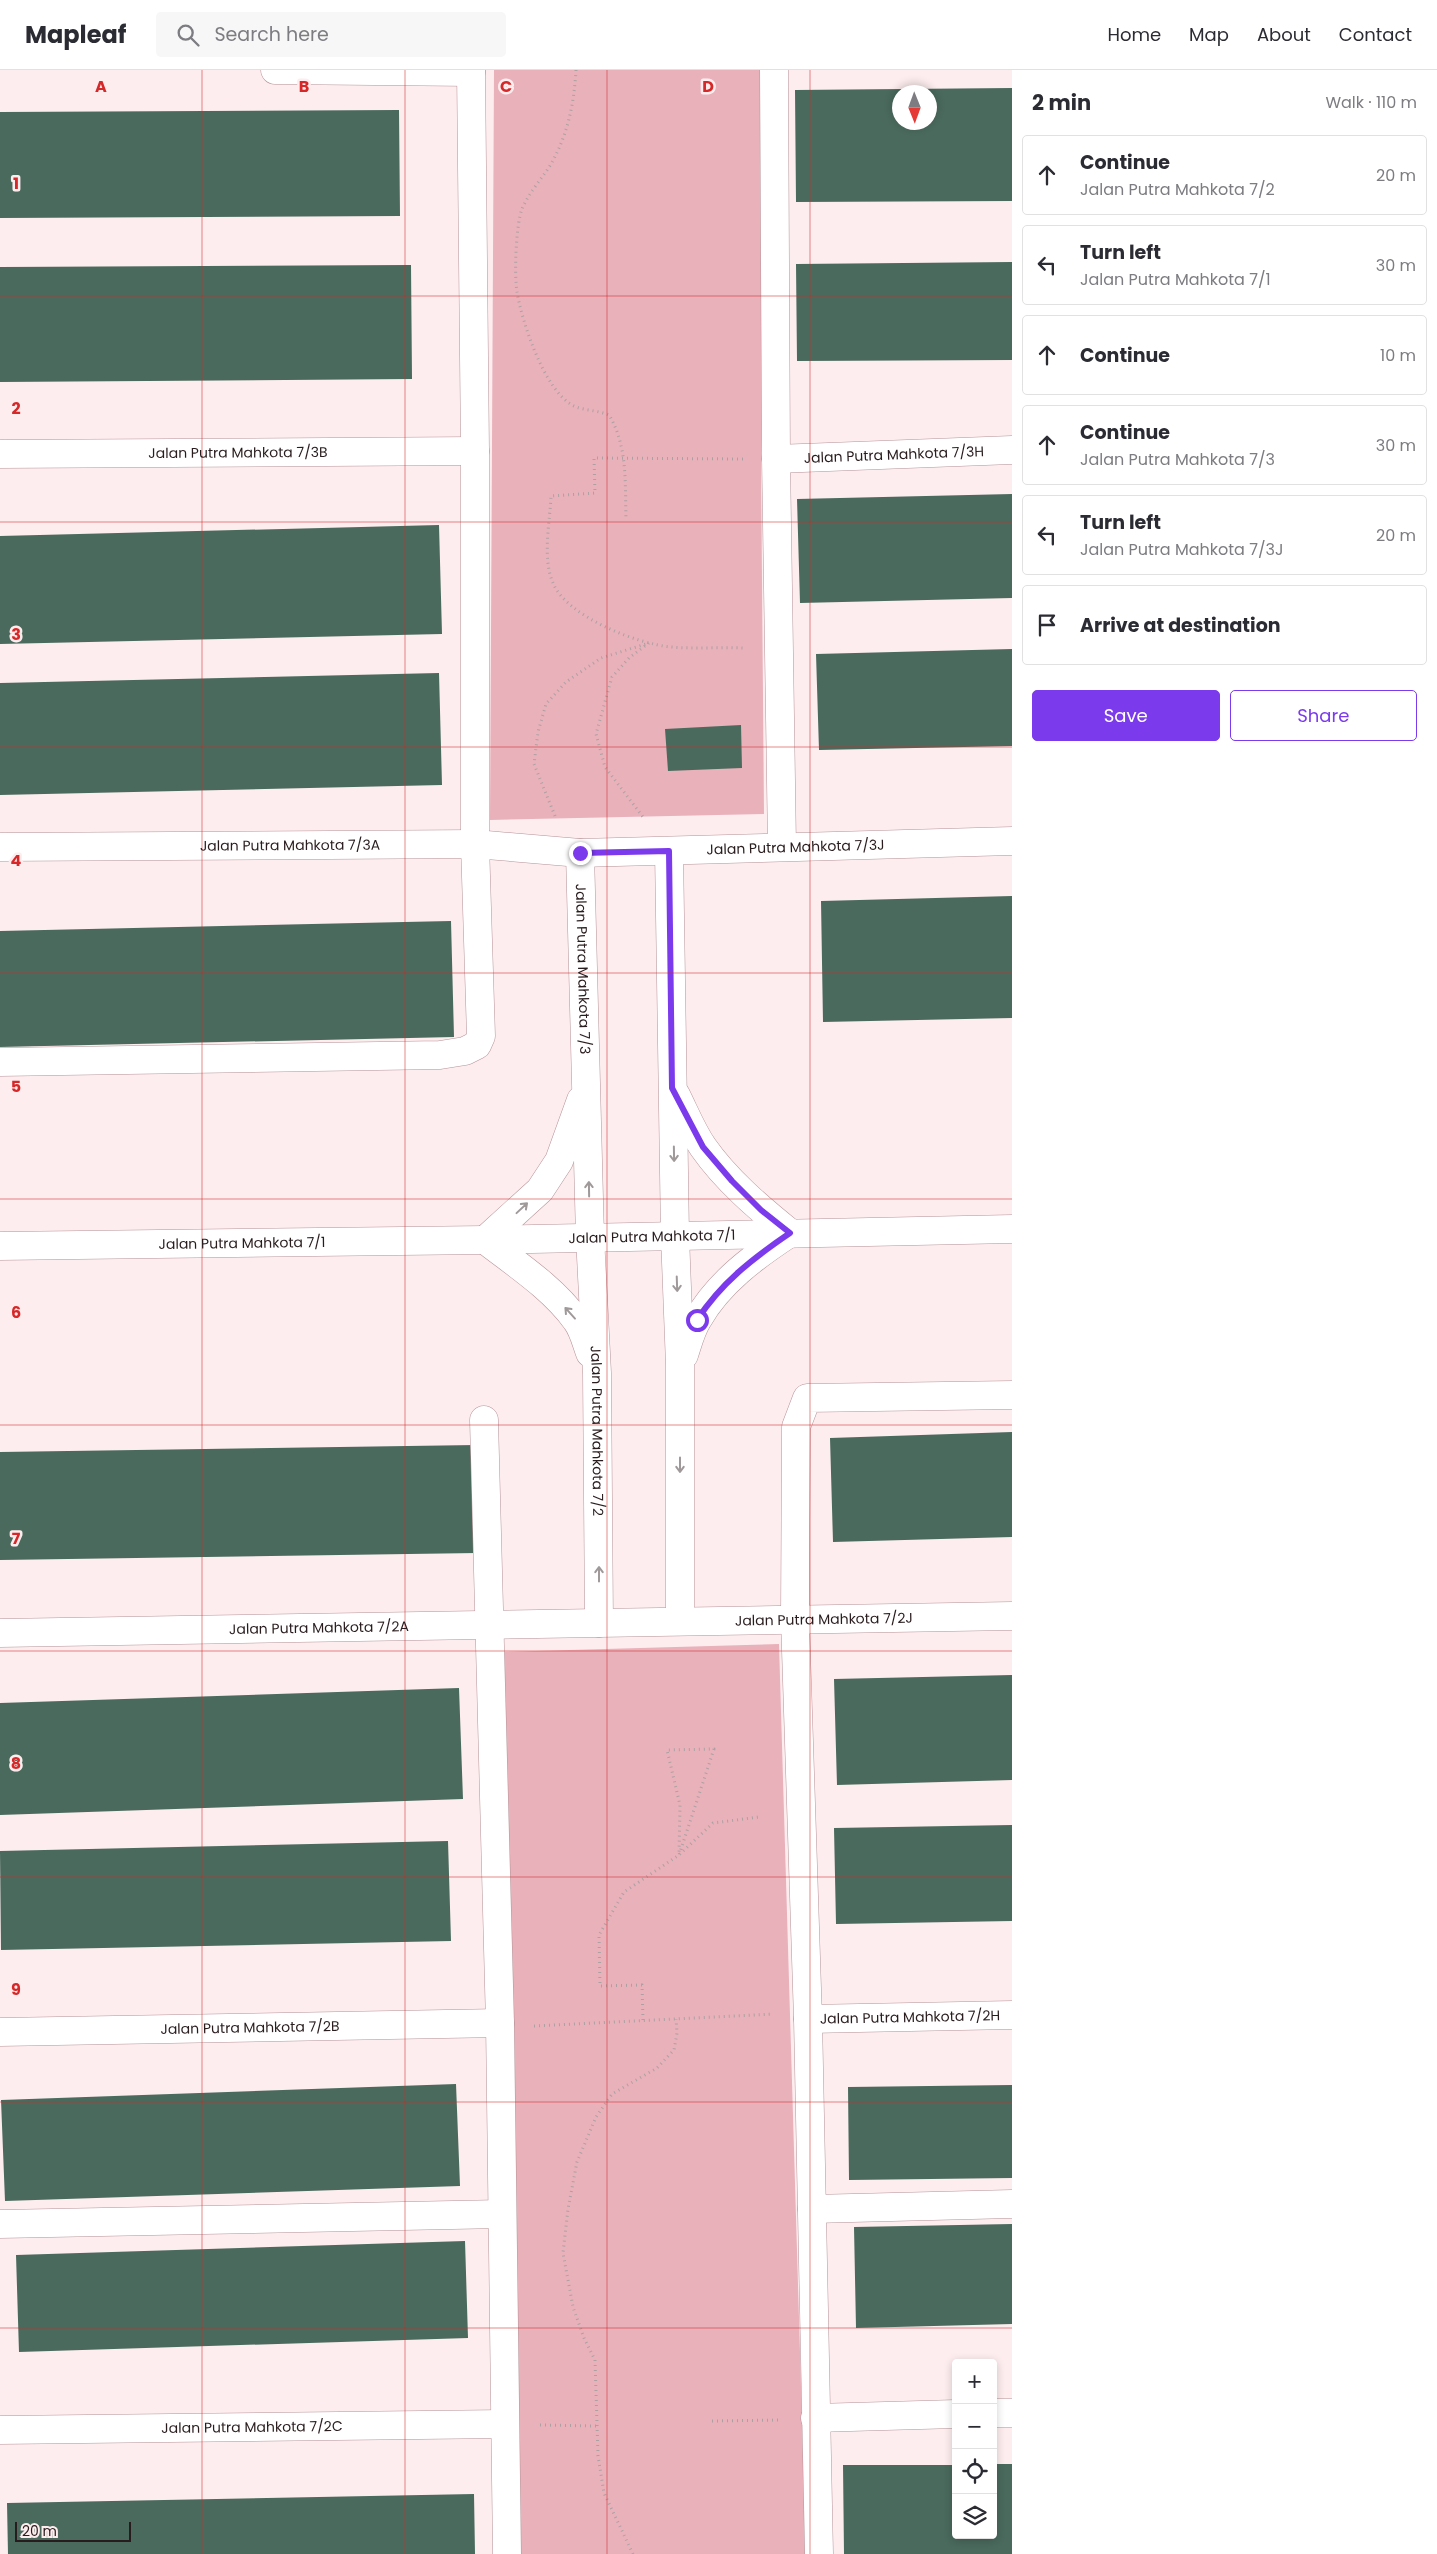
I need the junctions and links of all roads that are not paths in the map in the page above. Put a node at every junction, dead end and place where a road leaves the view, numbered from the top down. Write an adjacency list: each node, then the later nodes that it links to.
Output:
1 (275, 70): 3 (street)
2 (774, 70): 7 (street)
3 (471, 71): 5 (street)
4 (1012, 450): 7 (street, Jalan Putra Mahkota 7/3H)
5 (475, 451): 6 (street, Jalan Putra Mahkota 7/3B); 9 (street)
6 (0, 454)
7 (776, 459): 10 (street)
8 (1012, 841): 10 (street, Jalan Putra Mahkota 7/3J)
9 (475, 844): 11 (street, Jalan Putra Mahkota 7/3A); 13 (street, Jalan Putra Mahkota 7/3A); 14 (street)
10 (782, 846): 12 (street, Jalan Putra Mahkota 7/3J)
11 (0, 847)
12 (669, 851): 13 (street, Jalan Putra Mahkota 7/3J); 16 (street)
13 (580, 853): 15 (street, Jalan Putra Mahkota 7/3)
14 (0, 1062)
15 (586, 1086): 20 (street, Jalan Putra Mahkota 7/3, one-way to 15); 21 (street, Jalan Putra Mahkota 7/3, one-way to 15)
16 (672, 1088): 18 (street); 19 (street, one-way to 19)
17 (1012, 1229): 18 (street, Jalan Putra Mahkota 7/1)
18 (790, 1233): 19 (street, Jalan Putra Mahkota 7/1); 23 (street)
19 (675, 1236): 20 (street, Jalan Putra Mahkota 7/1); 23 (street, one-way to 23)
20 (590, 1237): 21 (street, Jalan Putra Mahkota 7/1); 24 (street, Jalan Putra Mahkota 7/2)
21 (485, 1240): 22 (street, Jalan Putra Mahkota 7/1); 24 (street, one-way to 21)
22 (0, 1246)
23 (680, 1365): 29 (street, one-way to 29)
24 (597, 1373): 31 (street, Jalan Putra Mahkota 7/2, one-way to 24)
25 (1012, 1394): 28 (street)
26 (484, 1420): 32 (street)
27 (1012, 1616): 28 (street, Jalan Putra Mahkota 7/2J)
28 (795, 1619): 29 (street, Jalan Putra Mahkota 7/2J); 35 (street)
29 (680, 1621): 30 (street, Jalan Putra Mahkota 7/2J)
30 (636, 1622): 31 (street, Jalan Putra Mahkota 7/2A)
31 (599, 1623): 32 (street, Jalan Putra Mahkota 7/2A)
32 (490, 1625): 33 (street, Jalan Putra Mahkota 7/2A); 36 (street)
33 (0, 1633)
34 (1012, 2015): 35 (street, Jalan Putra Mahkota 7/2H)
35 (808, 2019): 39 (street)
36 (500, 2024): 37 (street, Jalan Putra Mahkota 7/2B); 40 (street)
37 (0, 2032)
38 (1012, 2204): 39 (street)
39 (812, 2209): 45 (street)
40 (502, 2214): 41 (street); 46 (street)
41 (0, 2224)
42 (997, 2413): 43 (street)
43 (1012, 2413)
44 (952, 2414): 45 (street)
45 (815, 2418): 49 (street)
46 (504, 2424): 47 (street, Jalan Putra Mahkota 7/2C); 48 (street)
47 (0, 2430)
48 (506, 2554)
49 (819, 2554)

